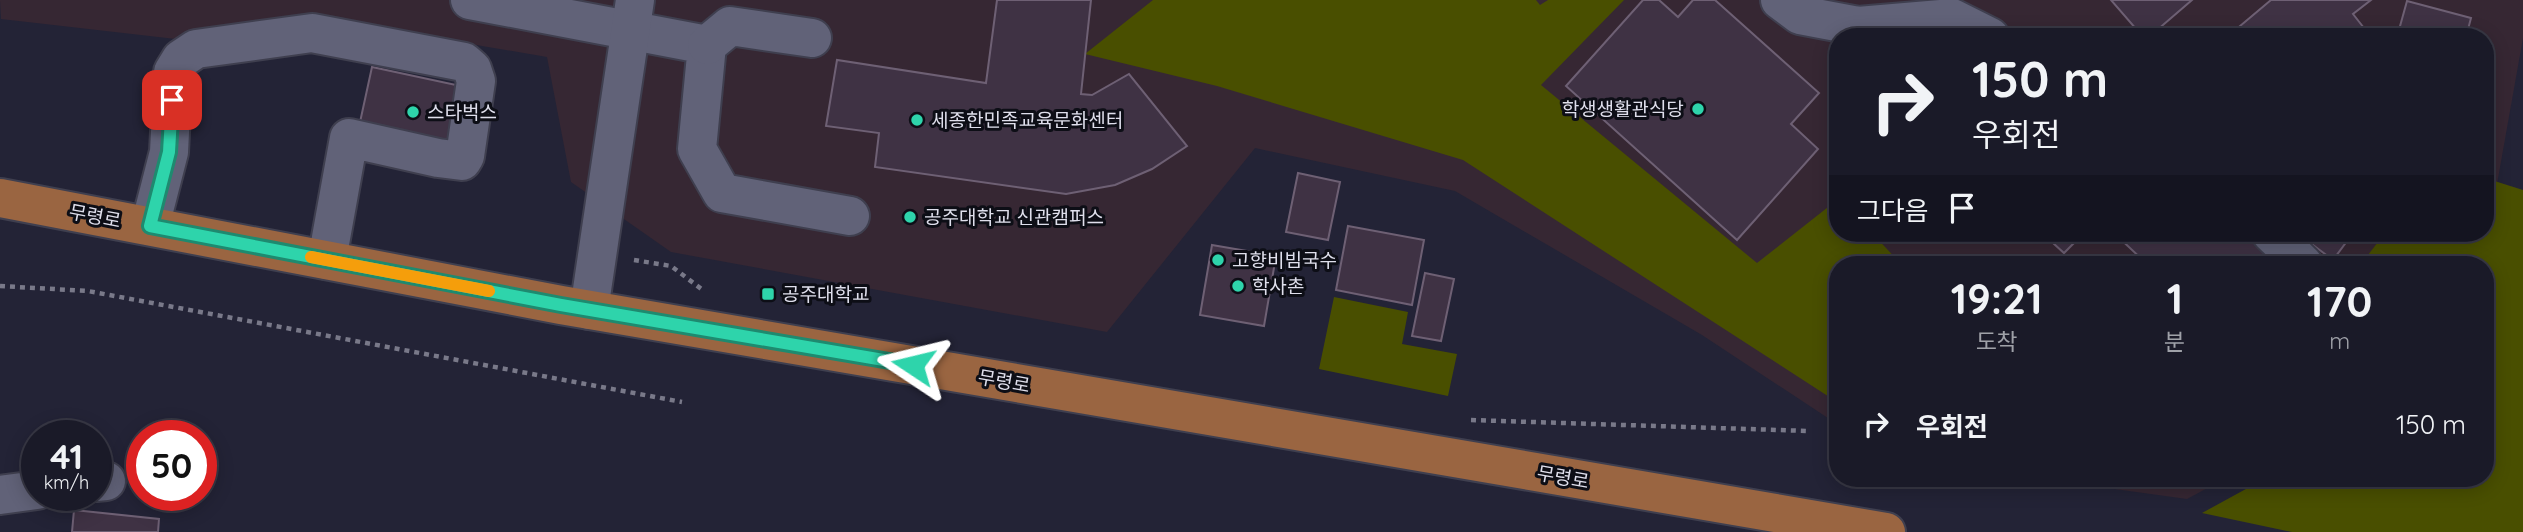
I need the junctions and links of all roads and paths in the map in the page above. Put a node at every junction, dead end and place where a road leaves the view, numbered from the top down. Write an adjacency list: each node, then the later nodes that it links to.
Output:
1 (473, 0): 3 (lane)
2 (1780, 0): 4 (lane)
3 (633, 15): 6 (lane); 16 (lane)
4 (1972, 28)
5 (812, 38): 6 (lane)
6 (707, 45): 8 (lane)
7 (0, 198): 9 (main road, 무령로)
8 (850, 216)
9 (150, 226): 13 (main road, 무령로); 13 (lane)
10 (2280, 242): 11 (lane)
11 (2295, 256)
12 (628, 258): 15 (path)
13 (327, 260): 16 (main road, 무령로)
14 (0, 286): 17 (path)
15 (708, 293)
16 (589, 310): 22 (main road, 무령로)
17 (682, 402)
18 (1463, 420): 19 (path)
19 (1809, 430)
20 (21, 492): 21 (lane)
21 (0, 495)
22 (1886, 532)

